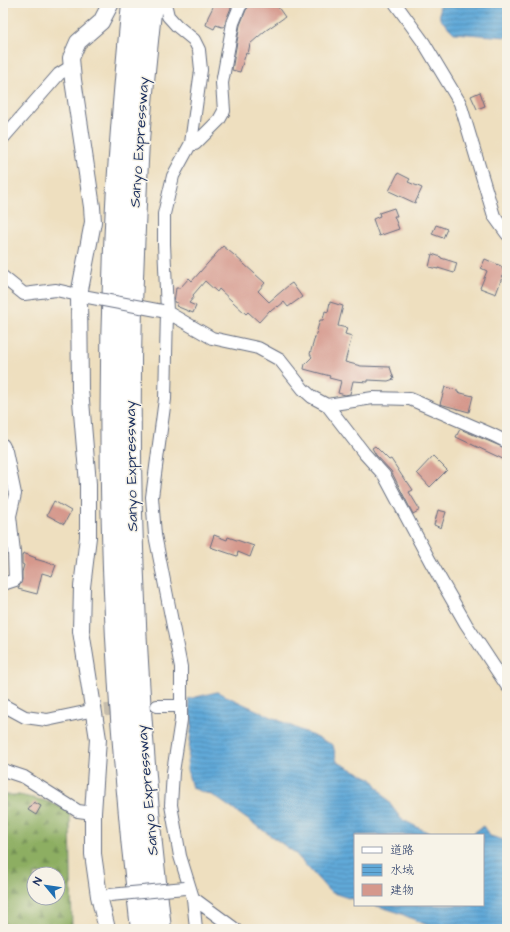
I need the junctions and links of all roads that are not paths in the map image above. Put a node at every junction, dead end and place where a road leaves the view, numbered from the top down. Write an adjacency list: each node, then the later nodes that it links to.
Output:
1 (111, 3): 8 (street)
2 (133, 3): 7 (highway, Sanyo Expressway)
3 (151, 3): 7 (highway, Sanyo Expressway)
4 (165, 3): 10 (street)
5 (243, 3): 10 (street)
6 (395, 3): 11 (street)
7 (137, 53): 29 (highway, Sanyo Expressway); 30 (highway, Sanyo Expressway)
8 (72, 66): 9 (street); 13 (street)
9 (3, 138)
10 (191, 143): 14 (street)
11 (507, 234)
12 (3, 277): 13 (street)
13 (83, 296): 14 (street, bridge); 25 (street)
14 (164, 312): 15 (street); 22 (street)
15 (327, 405): 16 (street); 19 (street)
16 (507, 442)
17 (3, 445): 18 (street)
18 (3, 584)
19 (507, 686)
20 (3, 705): 23 (street)
21 (157, 706): 22 (street)
22 (181, 706): 26 (street)
23 (84, 712)
24 (3, 770): 25 (street)
25 (92, 813): 27 (street)
26 (189, 891): 27 (street, bridge); 31 (street); 32 (street)
27 (104, 896): 28 (street)
28 (106, 929)
29 (142, 929)
30 (160, 929)
31 (196, 929)
32 (235, 929)

